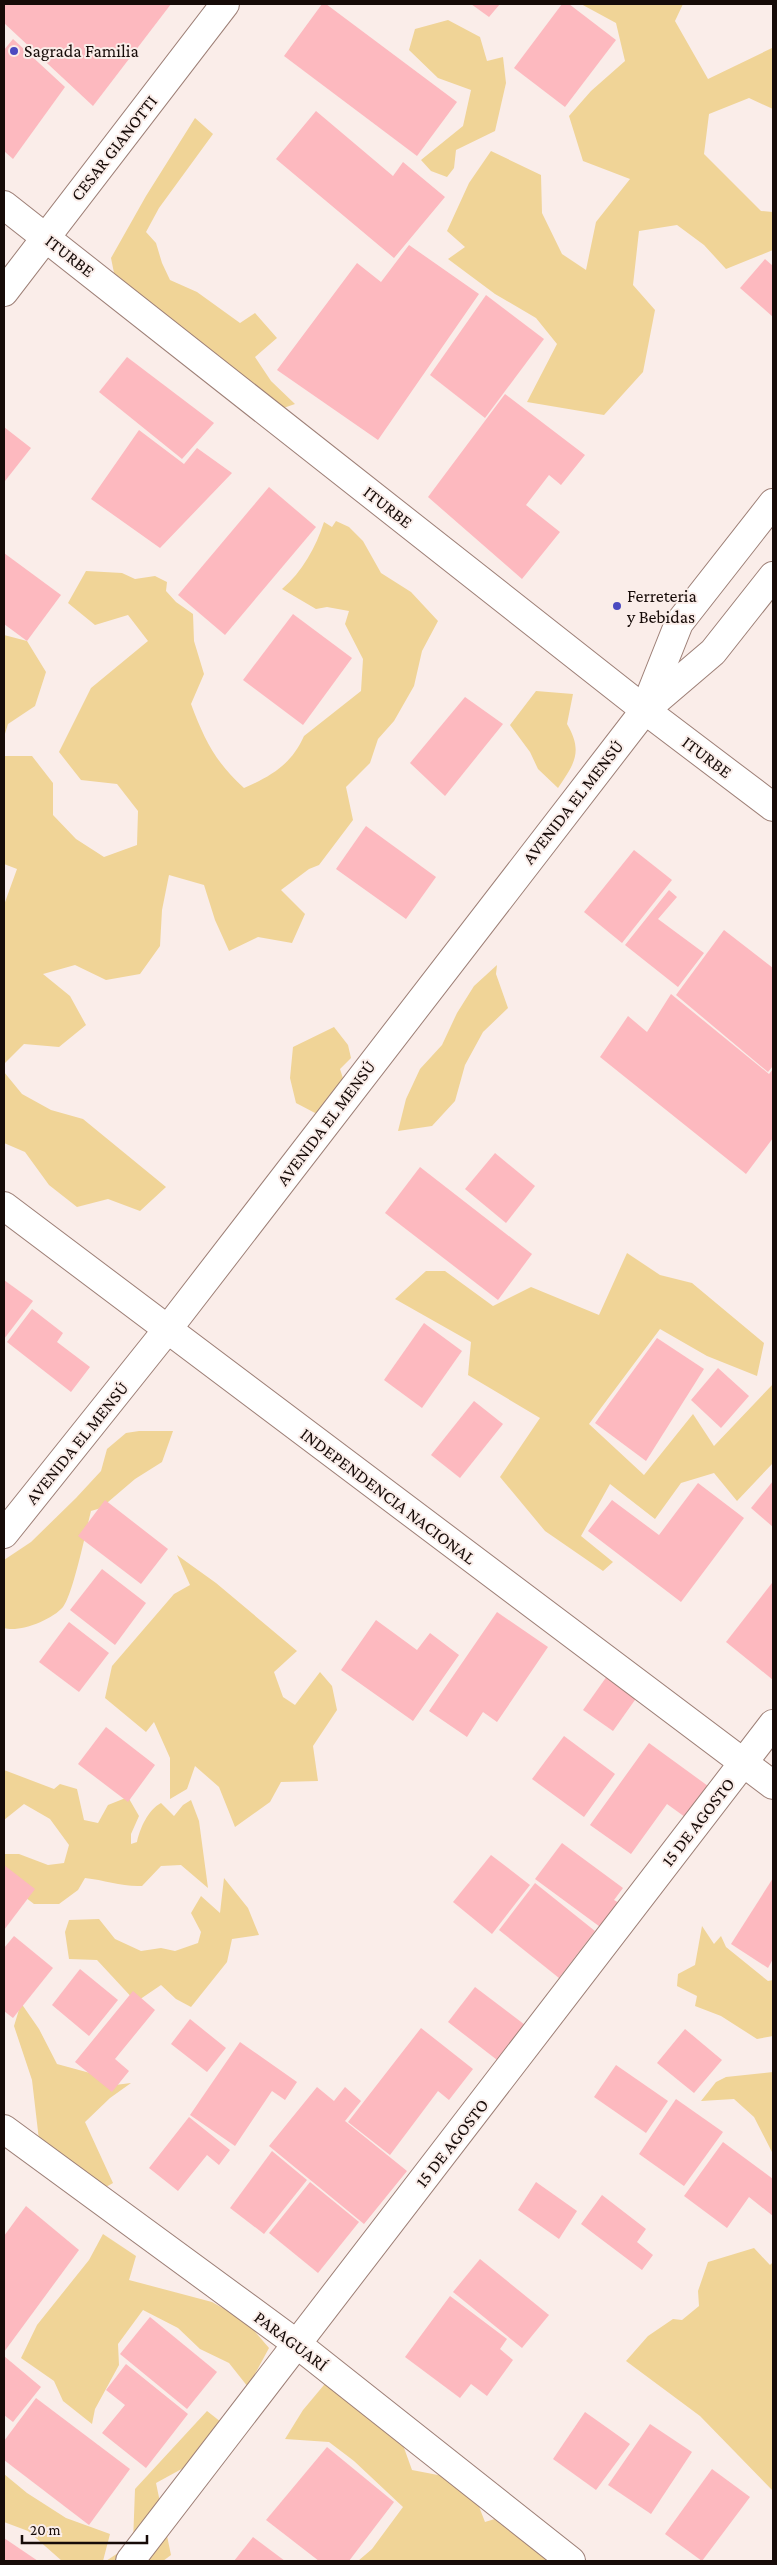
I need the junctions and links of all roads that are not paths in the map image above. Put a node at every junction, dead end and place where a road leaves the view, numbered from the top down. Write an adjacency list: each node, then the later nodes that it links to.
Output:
1 (225, 4): 3 (street, CESAR GIANOTTI)
2 (4, 205): 3 (street, ITURBE)
3 (46, 237): 4 (street, CESAR GIANOTTI); 7 (street, ITURBE)
4 (4, 292)
5 (773, 503): 7 (street, AVENIDA EL MENSÚ)
6 (773, 576): 7 (street, AVENIDA EL MENSÚ)
7 (645, 710): 8 (street, ITURBE); 10 (street, AVENIDA EL MENSÚ)
8 (773, 808)
9 (4, 1206): 10 (street, INDEPENDENCIA NACIONAL)
10 (167, 1330): 11 (street, AVENIDA EL MENSÚ); 13 (street, INDEPENDENCIA NACIONAL)
11 (4, 1534)
12 (773, 1724): 13 (street, 15 DE AGOSTO)
13 (744, 1762): 14 (street, INDEPENDENCIA NACIONAL); 16 (street, 15 DE AGOSTO)
14 (773, 1785)
15 (4, 2129): 16 (street, PARAGUARÍ)
16 (297, 2344): 17 (street, 15 DE AGOSTO); 18 (street, PARAGUARÍ)
17 (130, 2561)
18 (571, 2561)

